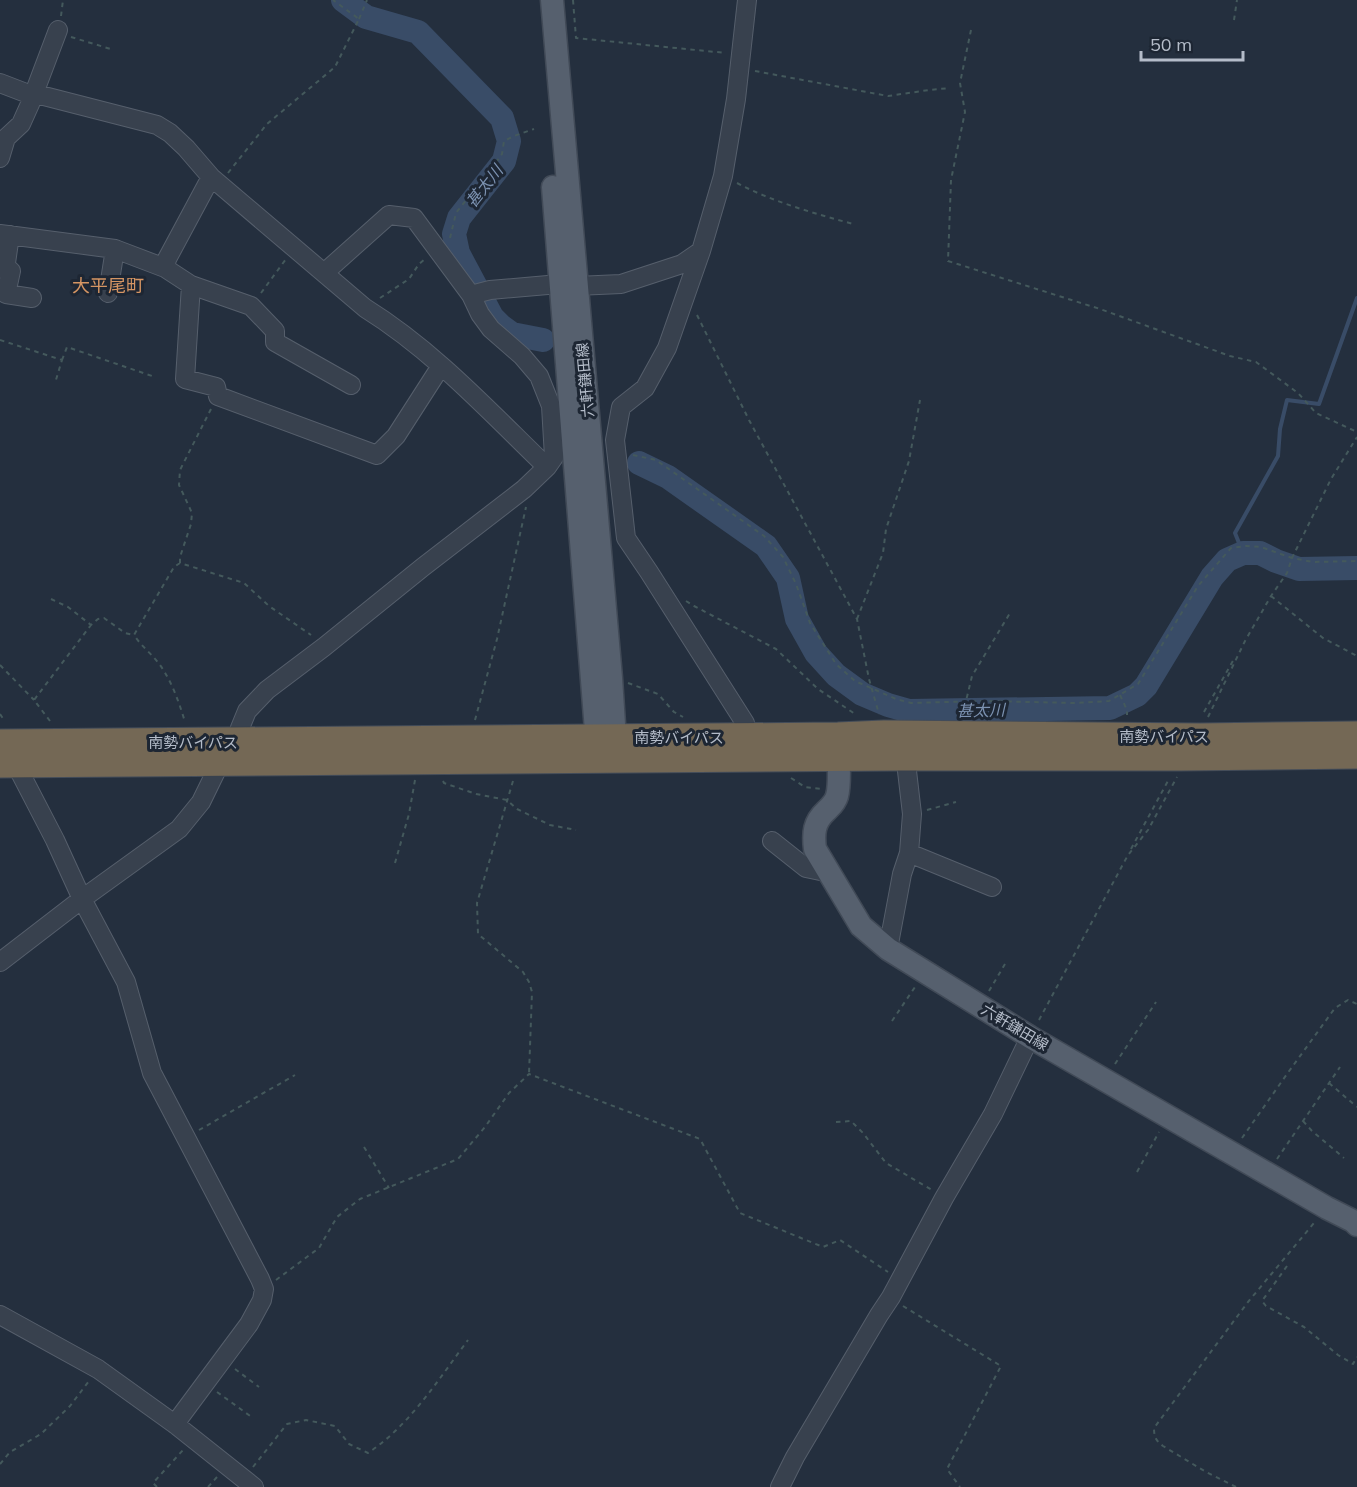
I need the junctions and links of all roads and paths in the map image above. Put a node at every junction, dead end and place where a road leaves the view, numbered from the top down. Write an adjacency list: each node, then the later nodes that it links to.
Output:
1 (333, 0): 8 (path)
2 (367, 0): 8 (path)
3 (540, 0): 30 (main road, 六軒鎌田線)
4 (552, 0): 30 (main road, 六軒鎌田線)
5 (573, 0): 13 (path)
6 (747, 0): 13 (street)
7 (1237, 0): 9 (path)
8 (359, 19): 21 (path)
9 (1234, 20)
10 (58, 30): 12 (path); 16 (street)
11 (971, 30): 44 (path)
12 (114, 50)
13 (740, 61): 15 (path); 20 (street)
14 (0, 83): 16 (street)
15 (950, 88)
16 (34, 94): 19 (street); 21 (street)
17 (534, 129): 18 (path)
18 (504, 141)
19 (0, 158)
20 (723, 176): 22 (path); 26 (street)
21 (215, 181): 24 (street); 27 (street)
22 (852, 224)
23 (5, 234): 25 (street); 33 (street)
24 (294, 248): 28 (street); 35 (path)
25 (115, 249): 27 (street); 31 (street)
26 (701, 251): 30 (street); 34 (street)
27 (165, 268): 29 (street)
28 (324, 273): 32 (street); 38 (street)
29 (191, 285): 35 (street); 42 (street)
30 (568, 285): 32 (street); 81 (main road, 六軒鎌田線)
31 (108, 293)
32 (472, 295): 47 (street)
33 (32, 298)
34 (686, 298): 56 (path); 75 (street)
35 (251, 306): 41 (street)
36 (0, 340): 37 (path)
37 (62, 360): 39 (path); 40 (path)
38 (441, 366): 42 (street); 47 (street)
39 (156, 377)
40 (55, 383)
41 (351, 385)
42 (218, 396): 51 (path)
43 (920, 400): 56 (path)
44 (1357, 432)
45 (1357, 437): 49 (path)
46 (629, 454): 63 (path)
47 (547, 467): 48 (street)
48 (524, 489): 60 (street); 76 (path)
49 (1292, 558): 50 (path); 52 (path); 64 (path)
50 (1357, 561)
51 (180, 563): 58 (path); 60 (path)
52 (1271, 596): 59 (path); 61 (path)
53 (51, 600): 57 (path)
54 (686, 600): 78 (path)
55 (1010, 613): 66 (path)
56 (856, 619): 63 (path)
57 (92, 626): 58 (path); 65 (path)
58 (134, 635): 73 (path)
59 (1245, 641): 69 (path); 72 (path)
60 (324, 647): 79 (street)
61 (1357, 656)
62 (0, 665): 65 (path)
63 (872, 689): 66 (path); 67 (path)
64 (1120, 696): 66 (path); 68 (path)
65 (34, 700): 71 (path)
66 (966, 702): 74 (path)
67 (878, 708)
68 (1127, 710)
69 (1204, 712)
70 (0, 714): 80 (path)
71 (50, 721)
72 (1206, 721)
73 (185, 722)
74 (968, 722)
75 (745, 723)
76 (473, 728)
77 (1357, 735): 78 (highway, 南勢バイパス)
78 (845, 739): 81 (highway, 南勢バイパス); 84 (highway, 南勢バイパス); 97 (main road, 六軒鎌田線)
79 (236, 742): 80 (highway, 南勢バイパス); 81 (highway, 南勢バイパス); 83 (street)
80 (4, 744): 83 (highway, 南勢バイパス); 99 (street)
81 (606, 749): 83 (highway, 南勢バイパス)
82 (1357, 755): 84 (highway, 南勢バイパス)
83 (220, 763): 99 (street)
84 (1175, 768): 95 (path); 95 (path)
85 (907, 771): 91 (street)
86 (514, 773): 89 (path)
87 (416, 775): 96 (path)
88 (440, 776): 89 (path)
89 (507, 800): 92 (path); 110 (path)
90 (956, 802): 91 (path)
91 (912, 814): 94 (street)
92 (576, 830)
93 (772, 841): 97 (street)
94 (909, 853): 98 (street); 100 (street)
95 (1128, 855): 108 (path)
96 (395, 863)
97 (830, 873): 100 (main road, 六軒鎌田線)
98 (992, 887)
99 (82, 899): 101 (street); 118 (street)
100 (888, 949): 103 (main road, 六軒鎌田線)
101 (0, 963)
102 (1005, 964): 106 (path)
103 (925, 972): 106 (main road, 六軒鎌田線); 107 (path)
104 (1156, 1002): 112 (path)
105 (1357, 1004): 120 (path)
106 (979, 1006): 108 (main road, 六軒鎌田線)
107 (892, 1021)
108 (1030, 1037): 112 (main road, 六軒鎌田線); 125 (street)
109 (1340, 1067): 113 (path)
110 (530, 1074): 124 (path); 129 (path)
111 (295, 1075): 118 (path)
112 (1111, 1083): 115 (main road, 六軒鎌田線)
113 (1329, 1083): 114 (path); 116 (path)
114 (1357, 1107)
115 (1168, 1116): 120 (main road, 六軒鎌田線); 122 (path)
116 (1303, 1121): 121 (path); 123 (path)
117 (836, 1122): 125 (path)
118 (186, 1137): 130 (street)
119 (364, 1147): 124 (path)
120 (1232, 1153): 123 (main road, 六軒鎌田線)
121 (1344, 1158)
122 (1137, 1172)
123 (1267, 1173): 126 (main road, 六軒鎌田線)
124 (389, 1188): 130 (path)
125 (944, 1198): 129 (street)
126 (1327, 1208): 127 (main road, 六軒鎌田線); 147 (path)
127 (1356, 1223)
128 (1287, 1266): 134 (path)
129 (902, 1277): 131 (street)
130 (264, 1289): 135 (street)
131 (891, 1297): 145 (street); 146 (path)
132 (0, 1316): 136 (street)
133 (468, 1340): 143 (path)
134 (1357, 1357)
135 (223, 1360): 137 (street); 138 (path)
136 (98, 1369): 140 (street); 142 (path)
137 (205, 1383): 139 (path); 140 (street)
138 (259, 1387)
139 (253, 1418)
140 (176, 1425): 141 (street)
141 (193, 1439): 143 (street); 144 (path)
142 (0, 1464)
143 (249, 1483)
144 (157, 1487)
145 (780, 1487)
146 (960, 1487)
147 (1236, 1487)

